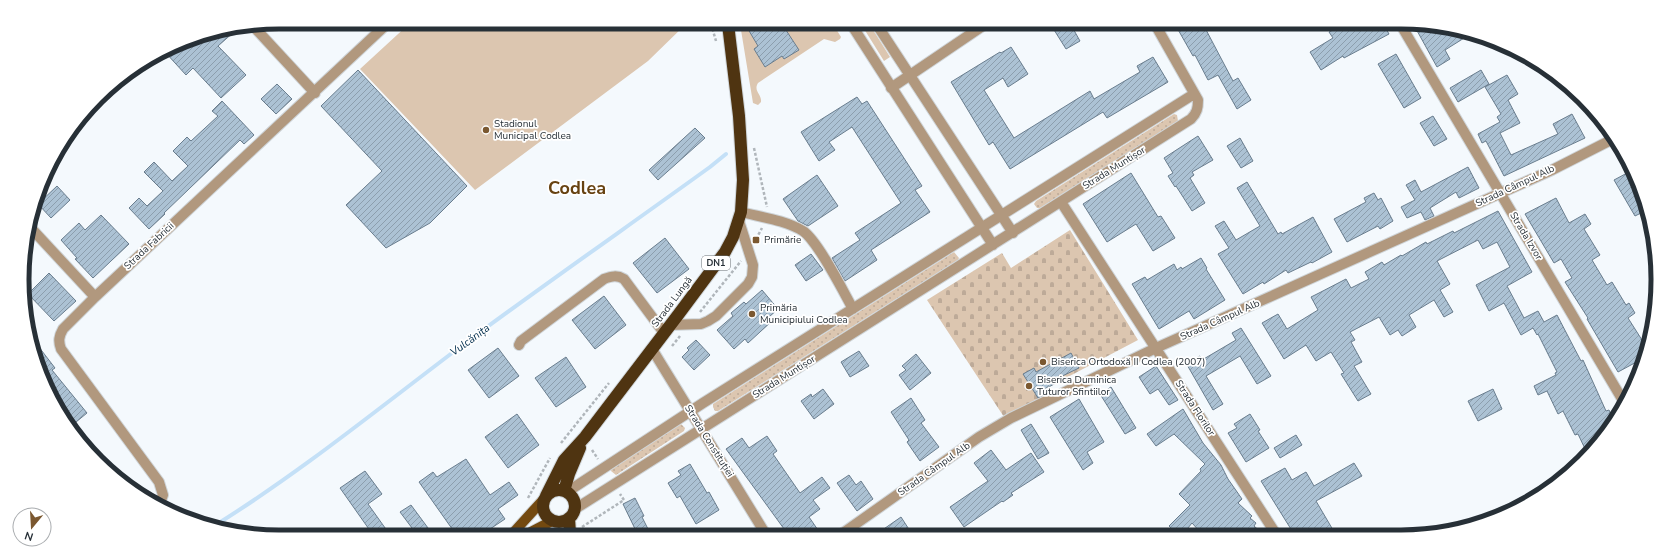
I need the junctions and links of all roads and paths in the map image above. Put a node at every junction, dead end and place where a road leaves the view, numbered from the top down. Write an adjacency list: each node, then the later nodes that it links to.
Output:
1 (382, 29): 11 (street, Strada Fabricii)
2 (729, 29): 17 (highway, Strada Lungă / DN1)
3 (854, 29): 10 (street)
4 (880, 29): 9 (street)
5 (978, 29): 9 (street)
6 (1158, 29): 12 (street, Strada Muntișor)
7 (1403, 29): 14 (street, Strada Izvor)
8 (257, 30): 11 (street)
9 (910, 75): 10 (street); 16 (street)
10 (891, 88): 18 (street)
11 (315, 93): 22 (street, Strada Fabricii)
12 (1194, 94): 15 (street, Strada Muntișor); 16 (street, Strada Muntișor)
13 (1609, 141): 14 (street, Strada Câmpul Alb)
14 (1501, 193): 27 (street, Strada Câmpul Alb); 28 (street, Strada Izvor)
15 (1061, 202): 20 (street, Strada Muntișor); 27 (street, Strada Florilor)
16 (1001, 215): 18 (street, Strada Muntișor); 20 (street)
17 (740, 216): 23 (street); 24 (highway, Strada Lungă / DN1); 24 (street)
18 (982, 228): 21 (street); 23 (street, Strada Muntișor)
19 (34, 231): 22 (street)
20 (1013, 233): 21 (street, Strada Muntișor)
21 (993, 245): 30 (street, Strada Muntișor)
22 (95, 297): 34 (street, Strada Fabricii)
23 (853, 309): 29 (street, Strada Muntișor)
24 (667, 329): 25 (street); 26 (highway, Strada Lungă / DN1)
25 (519, 345)
26 (652, 348): 29 (street, Strada Constituției); 31 (highway, Strada Lungă / DN1)
27 (1156, 348): 43 (street, Strada Câmpul Alb); 44 (street, Strada Florilor)
28 (1621, 397)
29 (691, 412): 30 (street, Strada Constituției); 32 (street, Strada Muntișor)
30 (701, 429): 36 (street, Strada Muntișor); 42 (street, Strada Constituției)
31 (585, 437): 32 (highway, Strada Lungă / DN1); 33 (highway, Strada Lungă / DN1)
32 (566, 491): 33 (highway); 36 (highway)
33 (545, 498): 37 (highway); 38 (main road)
34 (161, 500)
35 (624, 500): 41 (path)
36 (572, 514): 37 (highway); 40 (highway)
37 (554, 525): 39 (main road)
38 (516, 530)
39 (538, 530)
40 (575, 530)
41 (578, 530)
42 (763, 530)
43 (847, 530)
44 (1273, 530)

